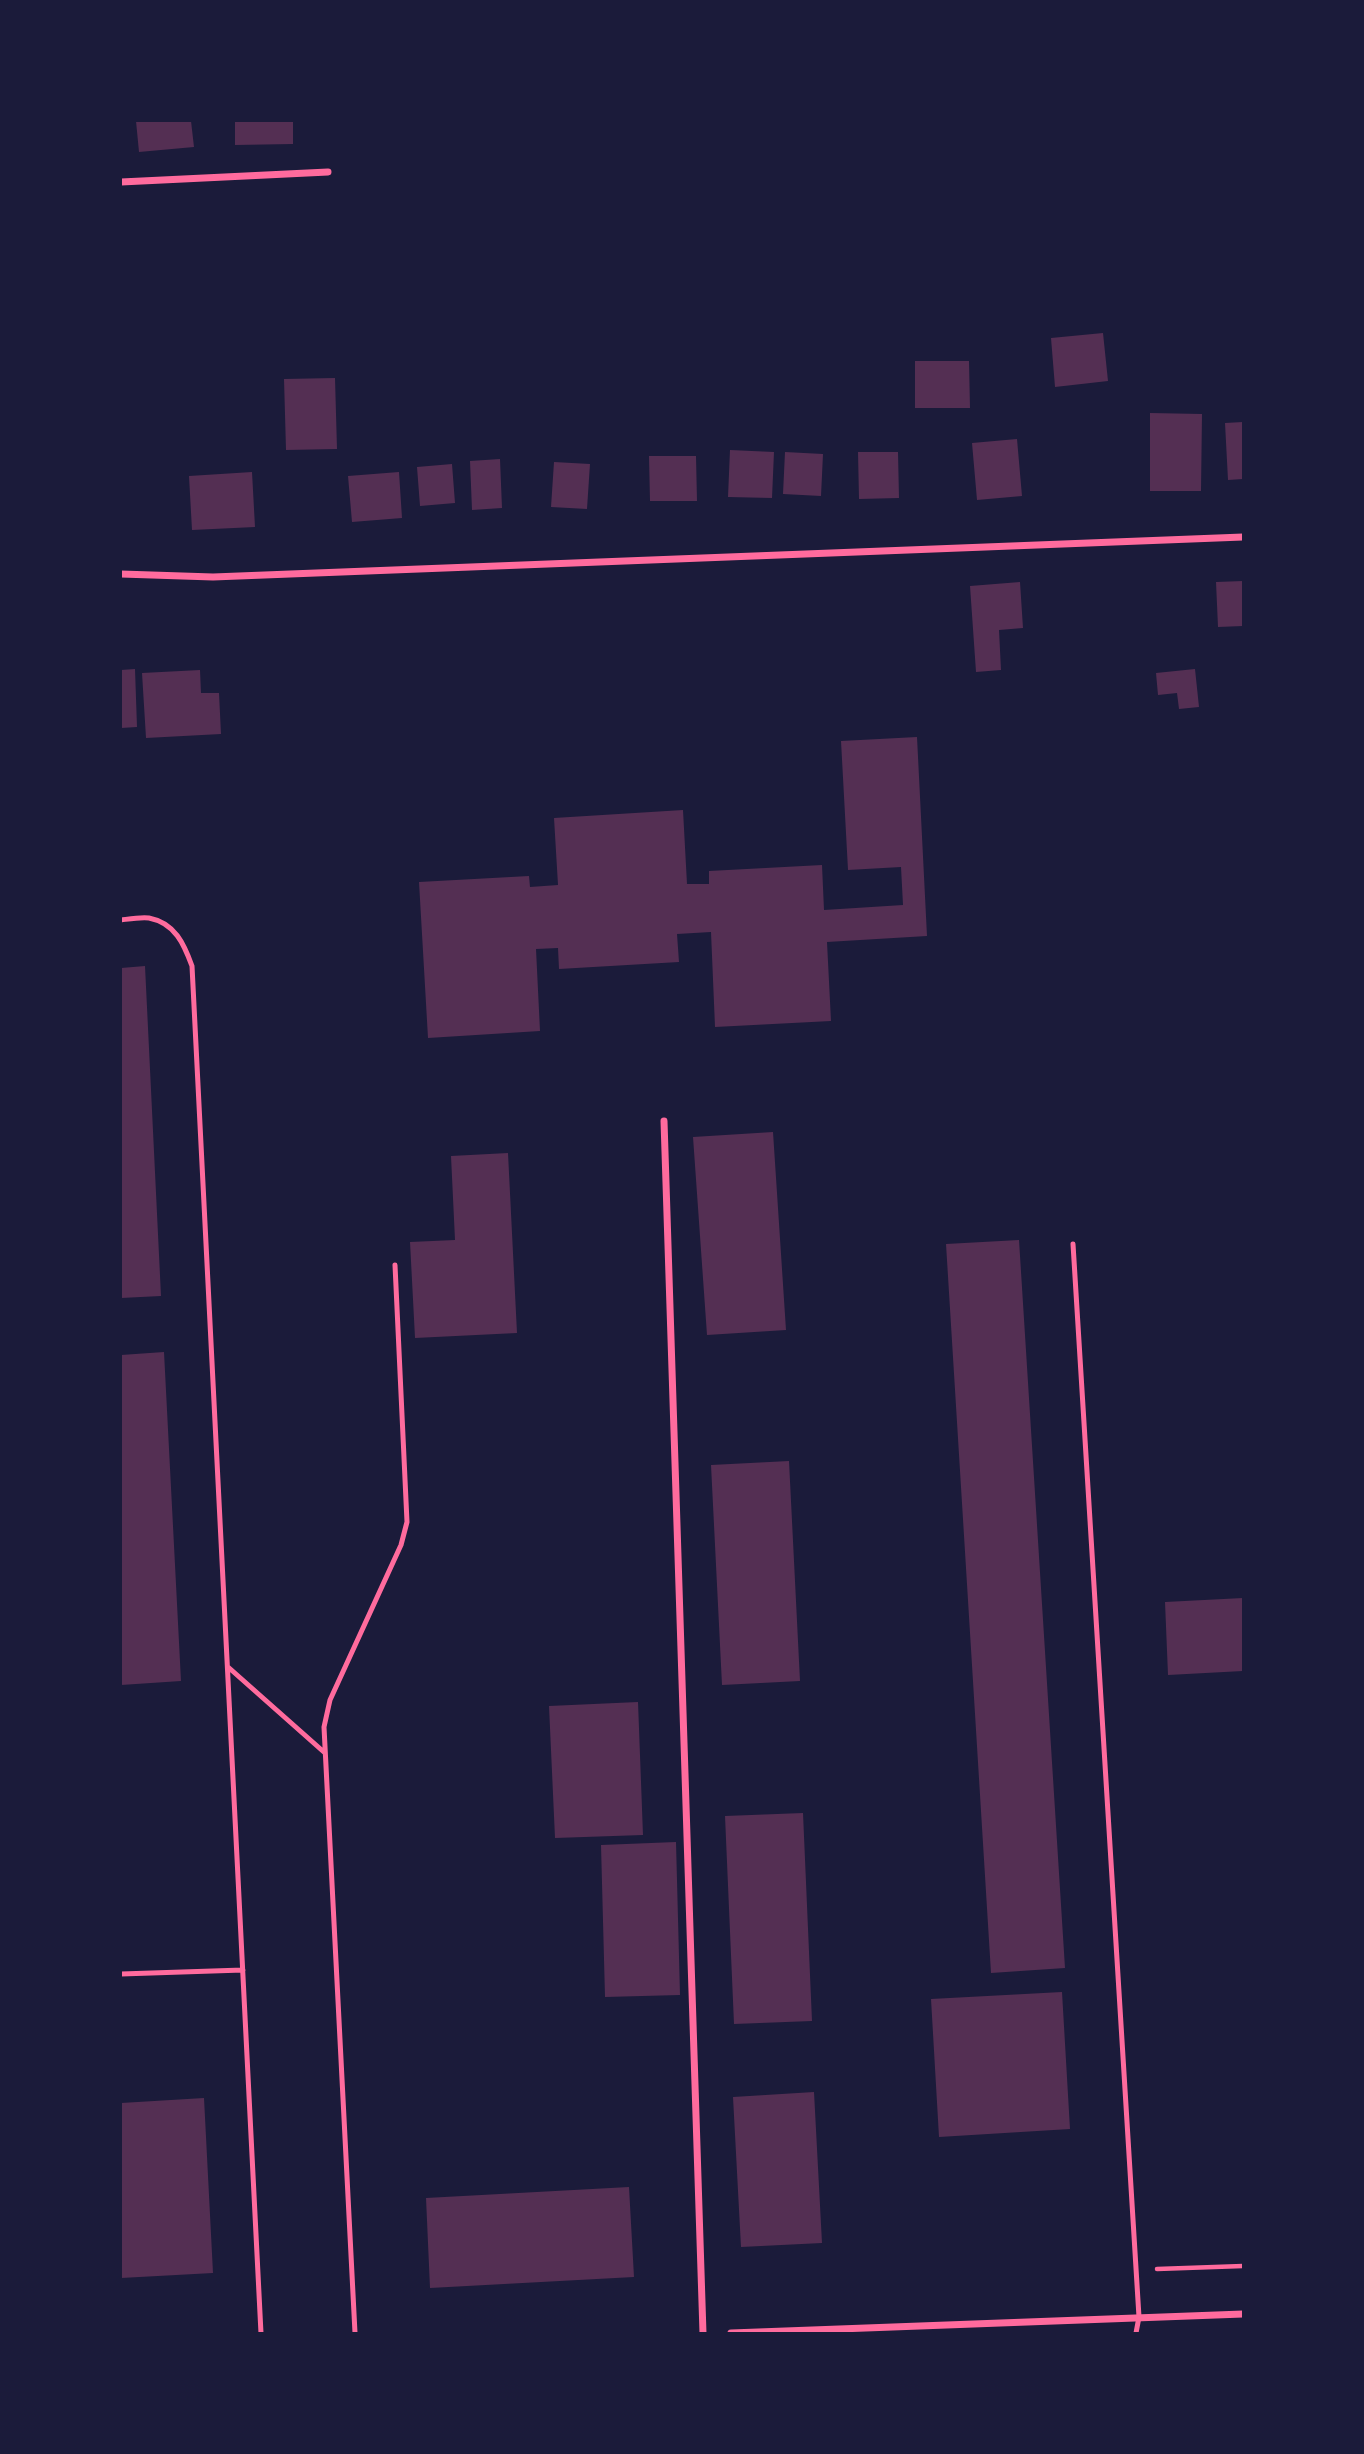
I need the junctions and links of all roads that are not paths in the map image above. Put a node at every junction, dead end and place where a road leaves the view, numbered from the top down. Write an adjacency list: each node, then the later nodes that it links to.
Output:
1 (328, 172): 2 (street)
2 (121, 182)
3 (1243, 537): 4 (street)
4 (121, 574)
5 (121, 920): 9 (lane)
6 (664, 1121): 18 (street)
7 (1073, 1244): 14 (lane)
8 (395, 1265): 10 (lane)
9 (228, 1667): 10 (lane); 11 (lane)
10 (326, 1754): 17 (lane)
11 (243, 1970): 12 (lane); 16 (lane)
12 (121, 1974)
13 (1243, 2314): 14 (street)
14 (1139, 2317): 15 (street); 20 (lane)
15 (830, 2331): 19 (street)
16 (261, 2333)
17 (355, 2333)
18 (704, 2333)
19 (731, 2333)
20 (1136, 2333)

